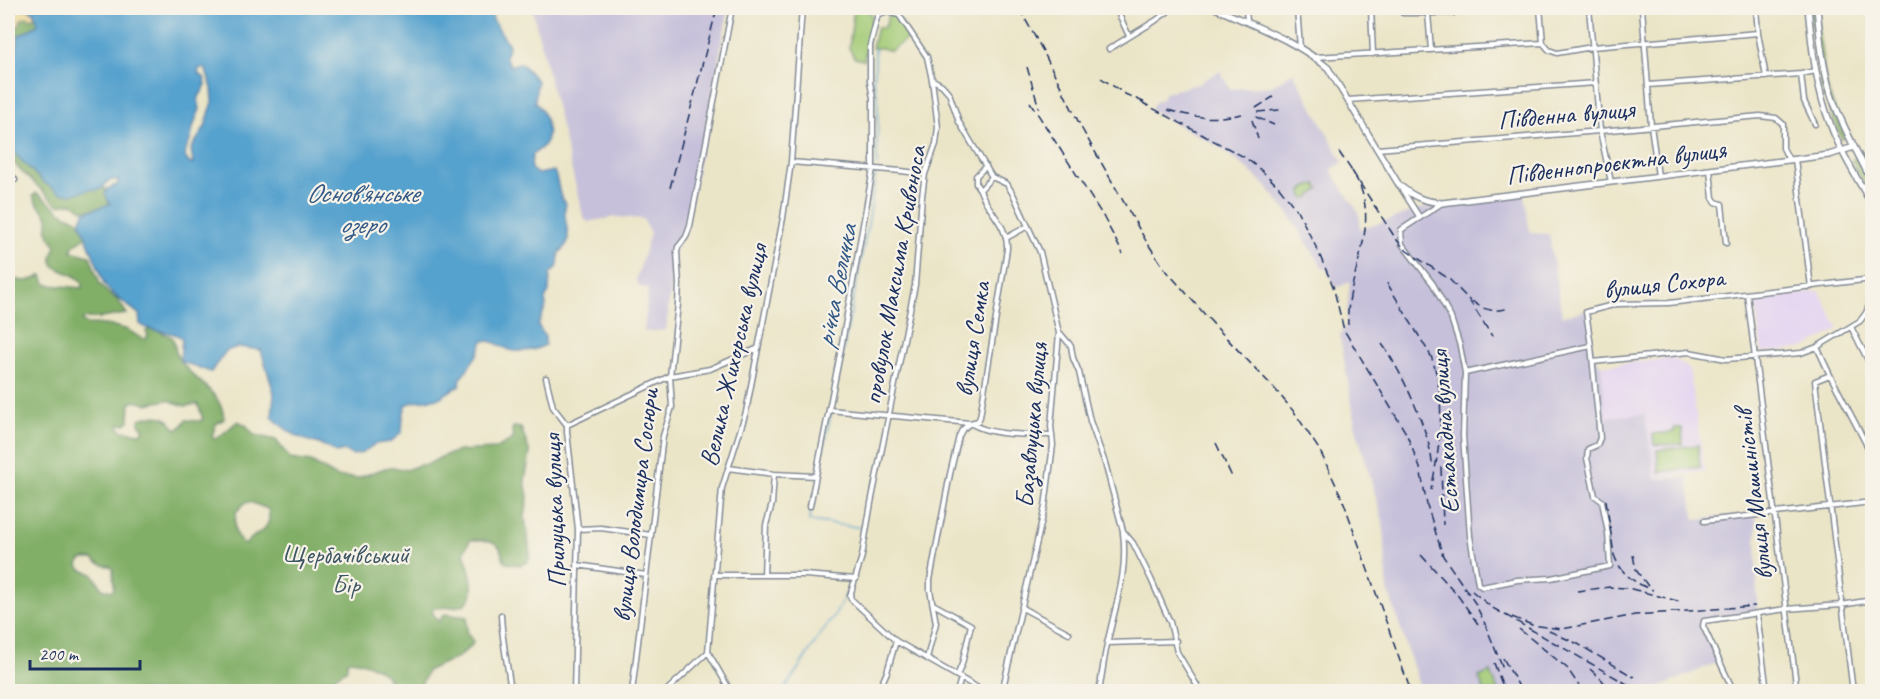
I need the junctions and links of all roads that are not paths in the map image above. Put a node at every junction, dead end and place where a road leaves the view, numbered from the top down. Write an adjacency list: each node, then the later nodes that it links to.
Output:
1 (732, 8): 79 (street, вулиця Володимира Сосюри)
2 (802, 8): 45 (street, Велика Жихорська вулиця)
3 (872, 8): 19 (street, провулок Максима Кривоноса)
4 (1116, 8): 22 (street)
5 (1173, 8): 22 (street)
6 (1215, 8): 20 (main road)
7 (1246, 8): 20 (street)
8 (1297, 8): 26 (street)
9 (1371, 8): 29 (street)
10 (1540, 8): 23 (street)
11 (1589, 8): 25 (street)
12 (1642, 8): 24 (street)
13 (1756, 8): 21 (street)
14 (1808, 8): 31 (main road)
15 (1817, 8): 41 (main road)
16 (1403, 13): 17 (street)
17 (1428, 13): 18 (street); 28 (street)
18 (1453, 13)
19 (878, 14): 34 (street, провулок Максима Кривоноса); 48 (street)
20 (1247, 23): 26 (main road)
21 (1758, 33): 24 (street); 33 (street)
22 (1129, 36): 27 (street)
23 (1543, 43): 25 (street); 28 (street)
24 (1645, 43): 25 (street); 36 (street)
25 (1592, 47): 35 (street)
26 (1300, 48): 30 (main road)
27 (1109, 49)
28 (1431, 50): 29 (street)
29 (1373, 54): 30 (street)
30 (1316, 57): 37 (main road)
31 (1816, 71): 32 (street); 43 (main road)
32 (1801, 74): 33 (street); 38 (street)
33 (1766, 77): 36 (street)
34 (932, 80): 46 (street); 50 (street, провулок Максима Кривоноса)
35 (1596, 83): 37 (street); 40 (street)
36 (1648, 85): 39 (street)
37 (1348, 100): 42 (main road)
38 (1815, 124)
39 (1651, 126): 40 (street, Південна вулиця); 44 (street, Південна вулиця); 51 (street)
40 (1600, 131): 42 (street, Південна вулиця); 54 (street)
41 (1854, 147): 43 (main road, Південнопроєктна вулиця); 55 (main road)
42 (1376, 149): 56 (main road)
43 (1843, 152): 44 (main road, Південнопроєктна вулиця); 59 (main road)
44 (1792, 159): 49 (main road, Південнопроєктна вулиця); 66 (street)
45 (791, 162): 48 (street); 73 (street, Велика Жихорська вулиця)
46 (986, 166): 52 (street); 57 (street)
47 (8, 169): 53 (street)
48 (873, 169): 50 (street); 81 (street)
49 (1710, 169): 51 (main road, Південнопроєктна вулиця); 63 (street)
50 (925, 174): 82 (street, провулок Максима Кривоноса)
51 (1658, 176): 54 (main road, Південнопроєктна вулиця)
52 (992, 177): 57 (street); 61 (street, Базавлуцька вулиця)
53 (15, 180)
54 (1611, 182): 58 (main road, Південнопроєктна вулиця)
55 (1872, 182)
56 (1399, 185): 58 (main road, Південнопроєктна вулиця); 60 (street)
57 (980, 190): 62 (street)
58 (1442, 203): 60 (street, Естакадна вулиця)
59 (1872, 205)
60 (1420, 218): 77 (street, Естакадна вулиця)
61 (1028, 226): 62 (street); 70 (street, Базавлуцька вулиця)
62 (1008, 237): 83 (street, вулиця Семка)
63 (1726, 243)
64 (1872, 279): 65 (street); 66 (street, вулиця Сохора)
65 (1872, 285)
66 (1810, 286): 67 (street, вулиця Сохора)
67 (1747, 294): 71 (street, вулиця Сохора); 74 (street, вулиця Машиністів)
68 (1872, 298): 69 (street)
69 (1851, 327): 72 (street); 76 (street)
70 (1059, 333): 85 (street, Базавлуцька вулиця); 96 (street)
71 (1591, 346): 75 (street); 77 (street)
72 (1817, 347): 74 (street); 78 (street)
73 (757, 349): 79 (street, Прилуцька вулиця); 87 (street, Велика Жихорська вулиця)
74 (1756, 357): 75 (street); 93 (street, вулиця Машиністів)
75 (1593, 362): 77 (street, Естакадна вулиця)
76 (1872, 368)
77 (1465, 373)
78 (1830, 375): 86 (street); 92 (street)
79 (670, 376): 84 (street, Прилуцька вулиця); 97 (street, вулиця Володимира Сосюри)
80 (546, 378): 84 (street)
81 (829, 410): 82 (street); 89 (street)
82 (890, 417): 83 (street); 102 (street, провулок Максима Кривоноса)
83 (970, 423): 85 (street); 104 (street, вулиця Семка)
84 (567, 425): 95 (street, Прилуцька вулиця)
85 (1052, 435): 106 (street, Базавлуцька вулиця)
86 (1872, 455)
87 (728, 468): 88 (street); 100 (street, Велика Жихорська вулиця)
88 (774, 474): 89 (street); 101 (street)
89 (816, 476): 91 (street)
90 (1872, 502): 92 (street)
91 (810, 506)
92 (1830, 507): 93 (street); 105 (street)
93 (1775, 514): 94 (street); 107 (street, вулиця Машиністів)
94 (1704, 521)
95 (578, 529): 97 (street); 98 (street, Прилуцька вулиця)
96 (1123, 531): 112 (street); 113 (street)
97 (651, 535): 99 (street, вулиця Володимира Сосюри)
98 (577, 565): 99 (street); 118 (street, Прилуцька вулиця)
99 (646, 575): 119 (street, вулиця Володимира Сосюри)
100 (714, 575): 101 (street); 114 (street, Велика Жихорська вулиця)
101 (764, 575): 102 (street)
102 (856, 579): 111 (street, провулок Максима Кривоноса)
103 (1872, 600): 105 (street)
104 (933, 604): 115 (street, вулиця Семка); 116 (street)
105 (1841, 605): 107 (street); 131 (street)
106 (1022, 608): 110 (street); 125 (street, Базавлуцька вулиця)
107 (1786, 609): 108 (street); 130 (street, вулиця Машиністів)
108 (1757, 614): 128 (street); 129 (street)
109 (501, 615): 117 (street)
110 (1069, 633)
111 (897, 641): 115 (street); 122 (street)
112 (1176, 641): 113 (street); 127 (street)
113 (1107, 643): 126 (street)
114 (708, 652): 120 (street); 121 (street)
115 (927, 658): 116 (street)
116 (959, 677): 123 (street); 124 (street)
117 (511, 692)
118 (574, 692)
119 (632, 692)
120 (665, 692)
121 (731, 692)
122 (878, 692)
123 (957, 692)
124 (986, 692)
125 (1002, 692)
126 (1099, 692)
127 (1201, 692)
128 (1734, 692)
129 (1767, 692)
130 (1797, 692)
131 (1853, 692)

